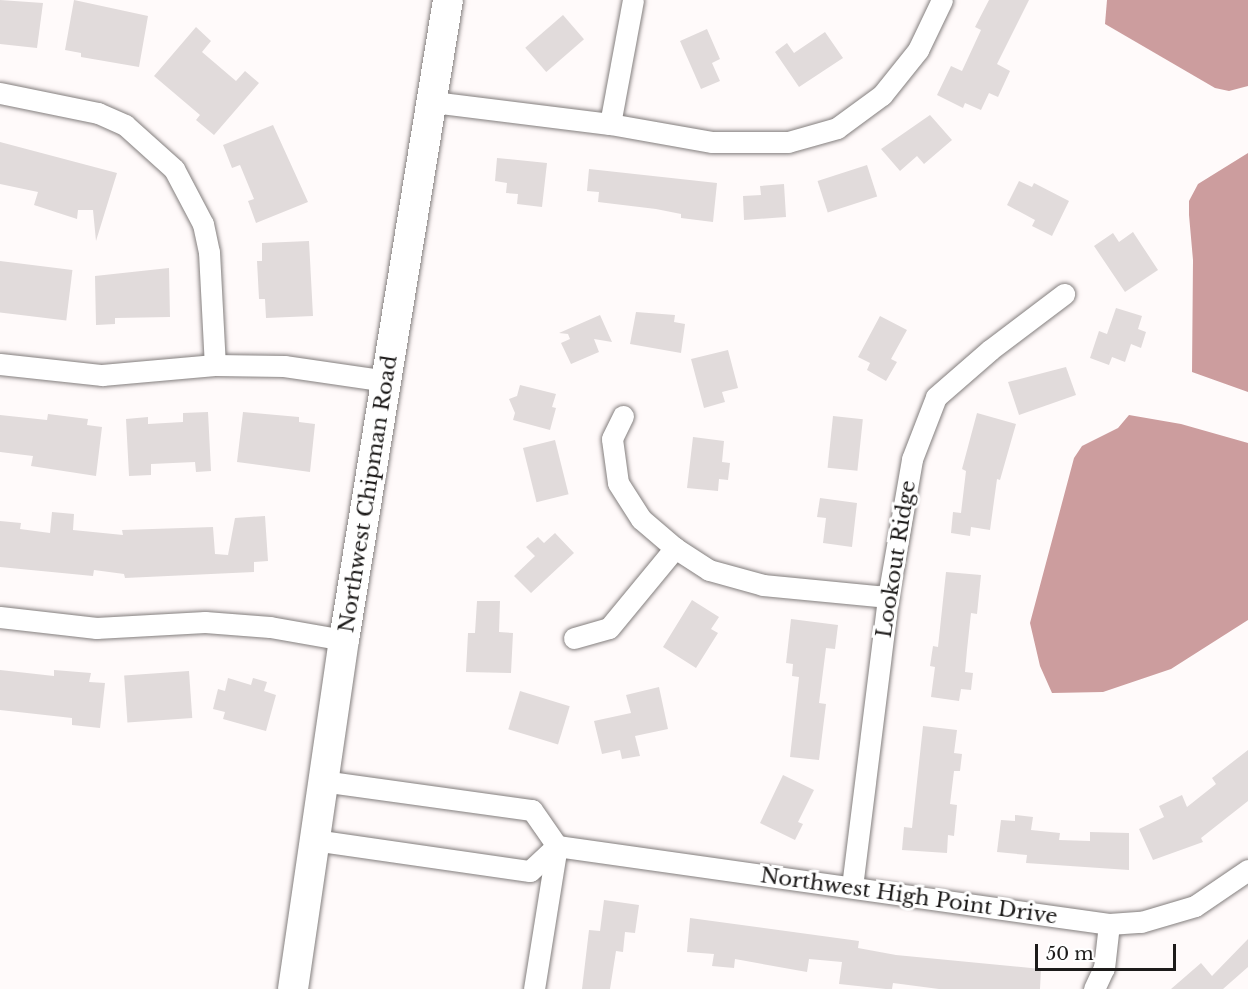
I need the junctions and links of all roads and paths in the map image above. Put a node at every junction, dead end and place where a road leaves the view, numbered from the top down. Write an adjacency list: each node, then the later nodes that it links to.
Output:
1 (448, 0): 5 (main road, Northwest Chipman Road)
2 (633, 0): 6 (street)
3 (942, 0): 6 (street)
4 (0, 93): 9 (street)
5 (433, 102): 6 (street); 10 (main road, Northwest Chipman Road)
6 (610, 124)
7 (1064, 294): 13 (street, Lookout Ridge)
8 (0, 364): 9 (street)
9 (215, 364): 10 (street)
10 (387, 381): 16 (main road, Northwest Chipman Road)
11 (623, 416): 12 (street)
12 (675, 548): 13 (street); 15 (street)
13 (888, 597): 21 (street, Lookout Ridge)
14 (0, 617): 16 (street)
15 (574, 638)
16 (344, 640): 17 (main road, Northwest Chipman Road)
17 (322, 781): 18 (main road, Northwest Chipman Road); 19 (street)
18 (314, 840): 19 (street); 23 (main road, Northwest Chipman Road)
19 (557, 846): 21 (street, Northwest High Point Drive); 24 (street)
20 (1248, 870): 22 (street, Northwest High Point Drive)
21 (852, 887): 22 (street, Northwest High Point Drive)
22 (1109, 924): 25 (street)
23 (293, 989)
24 (534, 989)
25 (1095, 989)

